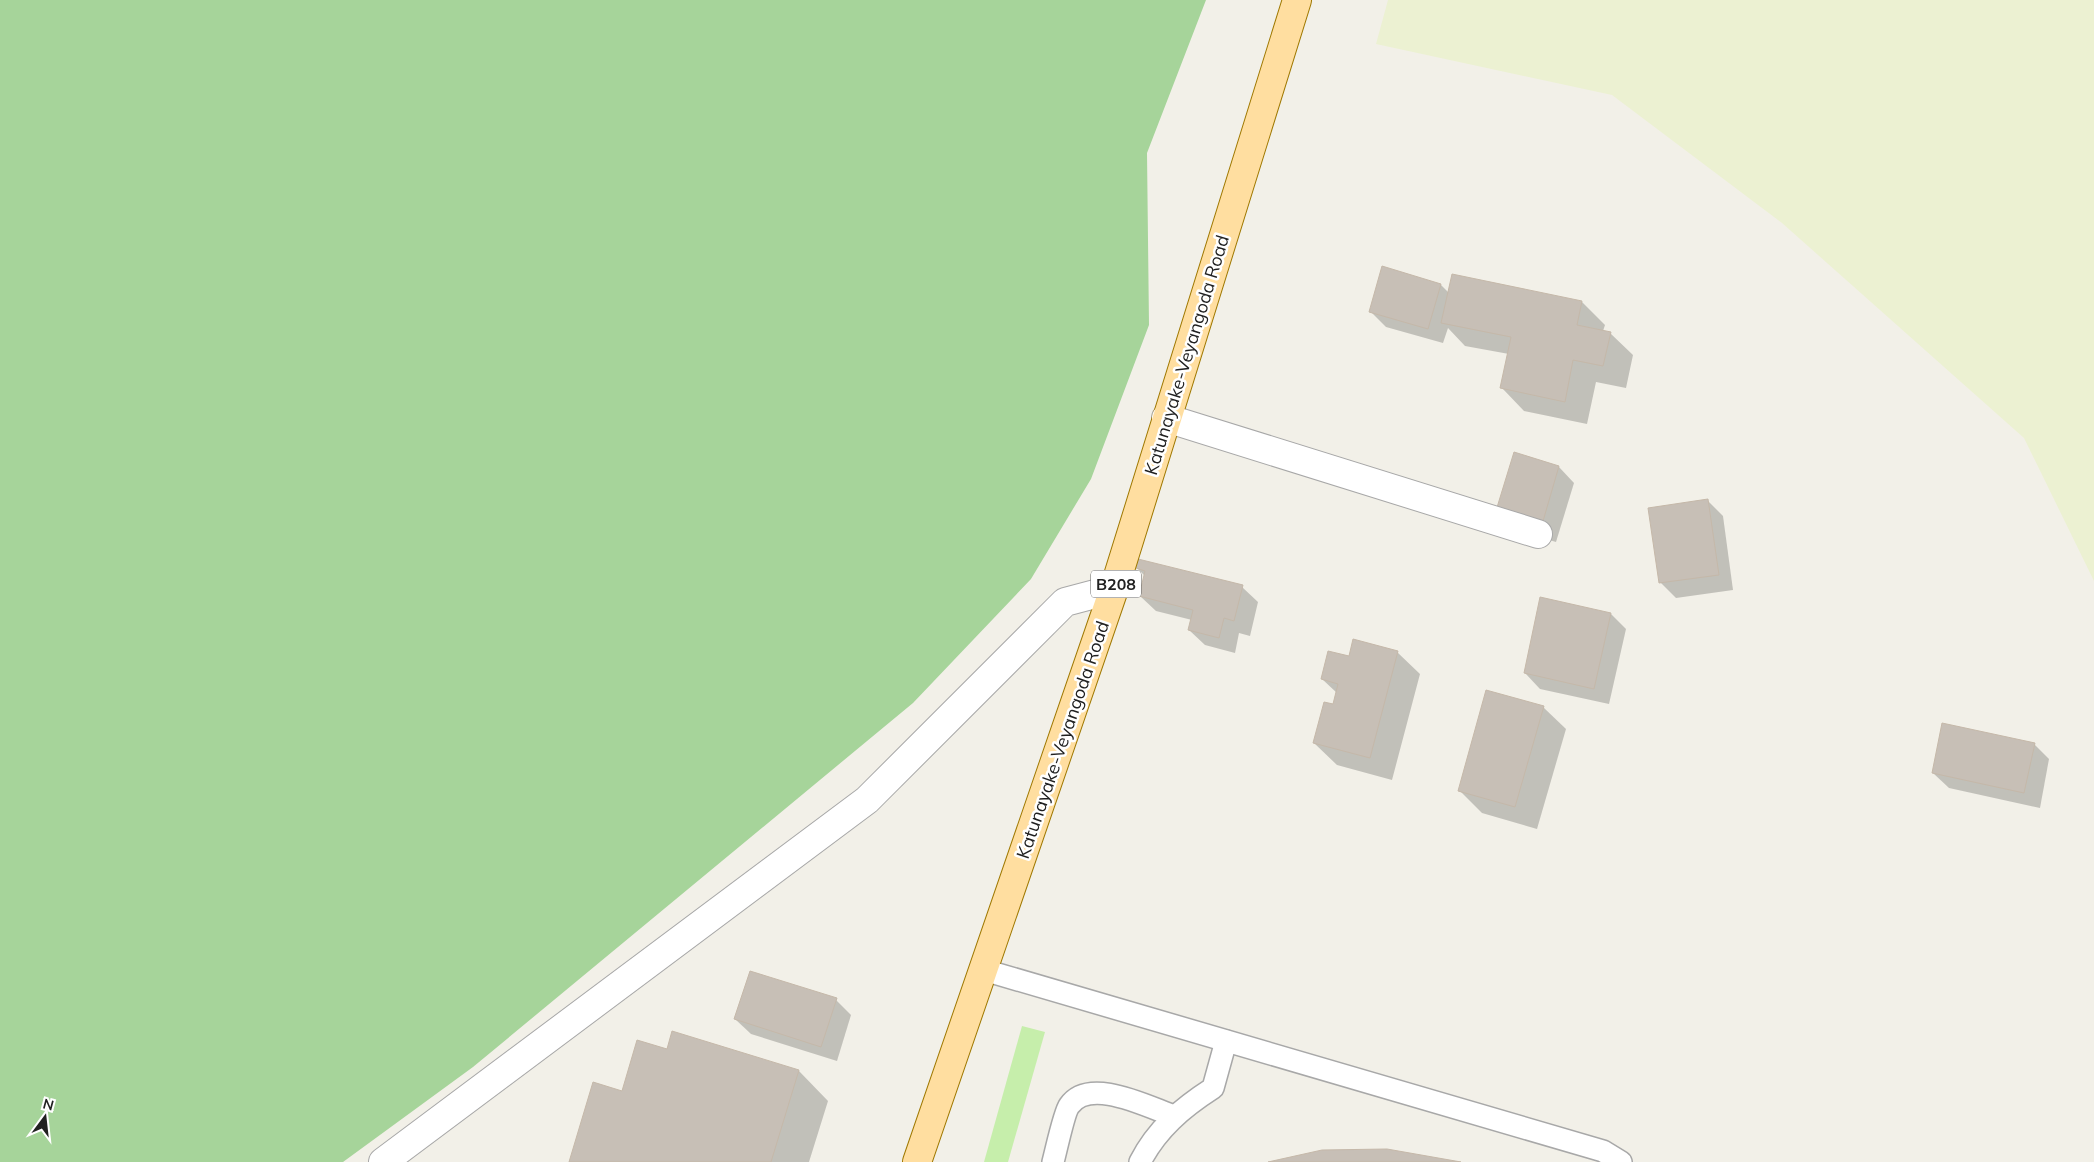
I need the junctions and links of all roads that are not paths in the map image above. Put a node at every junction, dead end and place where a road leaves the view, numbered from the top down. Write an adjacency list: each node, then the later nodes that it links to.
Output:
1 (1297, 0): 2 (main road, Katunayake-Veyangoda Road / B208)
2 (1166, 418): 3 (street); 4 (main road, Katunayake-Veyangoda Road / B208)
3 (1538, 534)
4 (1114, 589): 5 (main road, Katunayake-Veyangoda Road / B208); 8 (street)
5 (984, 970): 6 (lane); 9 (main road, Katunayake-Veyangoda Road / B208)
6 (1226, 1041): 7 (lane); 12 (lane)
7 (1174, 1116): 10 (lane); 11 (lane)
8 (383, 1162)
9 (917, 1162)
10 (1053, 1162)
11 (1140, 1162)
12 (1621, 1162)

